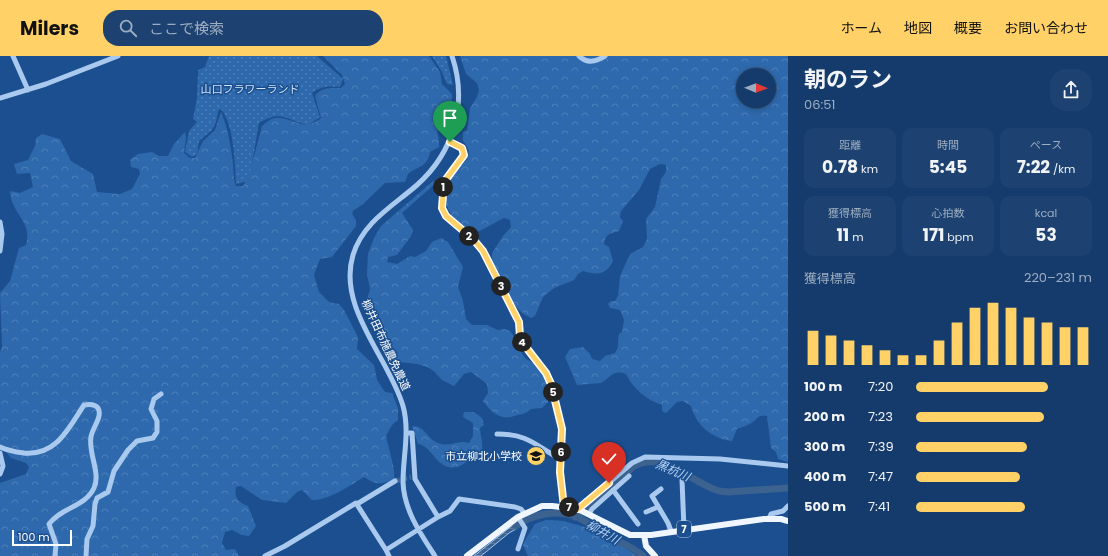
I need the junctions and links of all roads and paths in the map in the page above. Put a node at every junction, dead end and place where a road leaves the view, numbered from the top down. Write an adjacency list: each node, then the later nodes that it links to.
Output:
1 (12, 56): 6 (street)
2 (118, 56): 6 (street)
3 (452, 56): 8 (street, 柳井田布施農免農道)
4 (579, 56): 5 (street)
5 (605, 56)
6 (28, 90): 7 (street)
7 (0, 98)
8 (450, 142): 12 (street, 柳井田布施農免農道); 16 (street)
9 (0, 222): 10 (street)
10 (0, 251)
11 (161, 394): 44 (street)
12 (406, 433): 32 (street); 38 (street, 柳井田布施農免農道)
13 (497, 434): 16 (street)
14 (0, 447): 43 (street)
15 (0, 453): 18 (street)
16 (560, 459): 27 (street)
17 (788, 466): 28 (street)
18 (0, 474)
19 (629, 476): 23 (street)
20 (682, 480): 37 (street)
21 (395, 481): 24 (street)
22 (661, 489): 25 (street)
23 (613, 490): 31 (street); 36 (street)
24 (357, 504): 42 (street); 45 (street)
25 (658, 506): 29 (street); 39 (street)
26 (788, 506): 34 (street)
27 (564, 507): 28 (main road, 7); 30 (main road, 7)
28 (578, 509): 31 (main road, 7)
29 (646, 512)
30 (524, 513): 32 (street); 33 (main road, 7)
31 (588, 513): 40 (main road, 7)
32 (438, 518): 38 (street)
33 (518, 518): 41 (street); 48 (main road, 7)
34 (769, 518): 35 (main road, 7); 37 (main road, 7)
35 (788, 521)
36 (638, 524)
37 (684, 529): 39 (main road, 7)
38 (419, 530): 42 (street); 47 (street, 柳井田布施農免農道)
39 (671, 531): 40 (main road, 7)
40 (644, 535): 49 (main road)
41 (518, 549)
42 (386, 550): 46 (street)
43 (55, 556)
44 (86, 556)
45 (265, 556)
46 (389, 556)
47 (435, 556)
48 (466, 556)
49 (655, 556)

